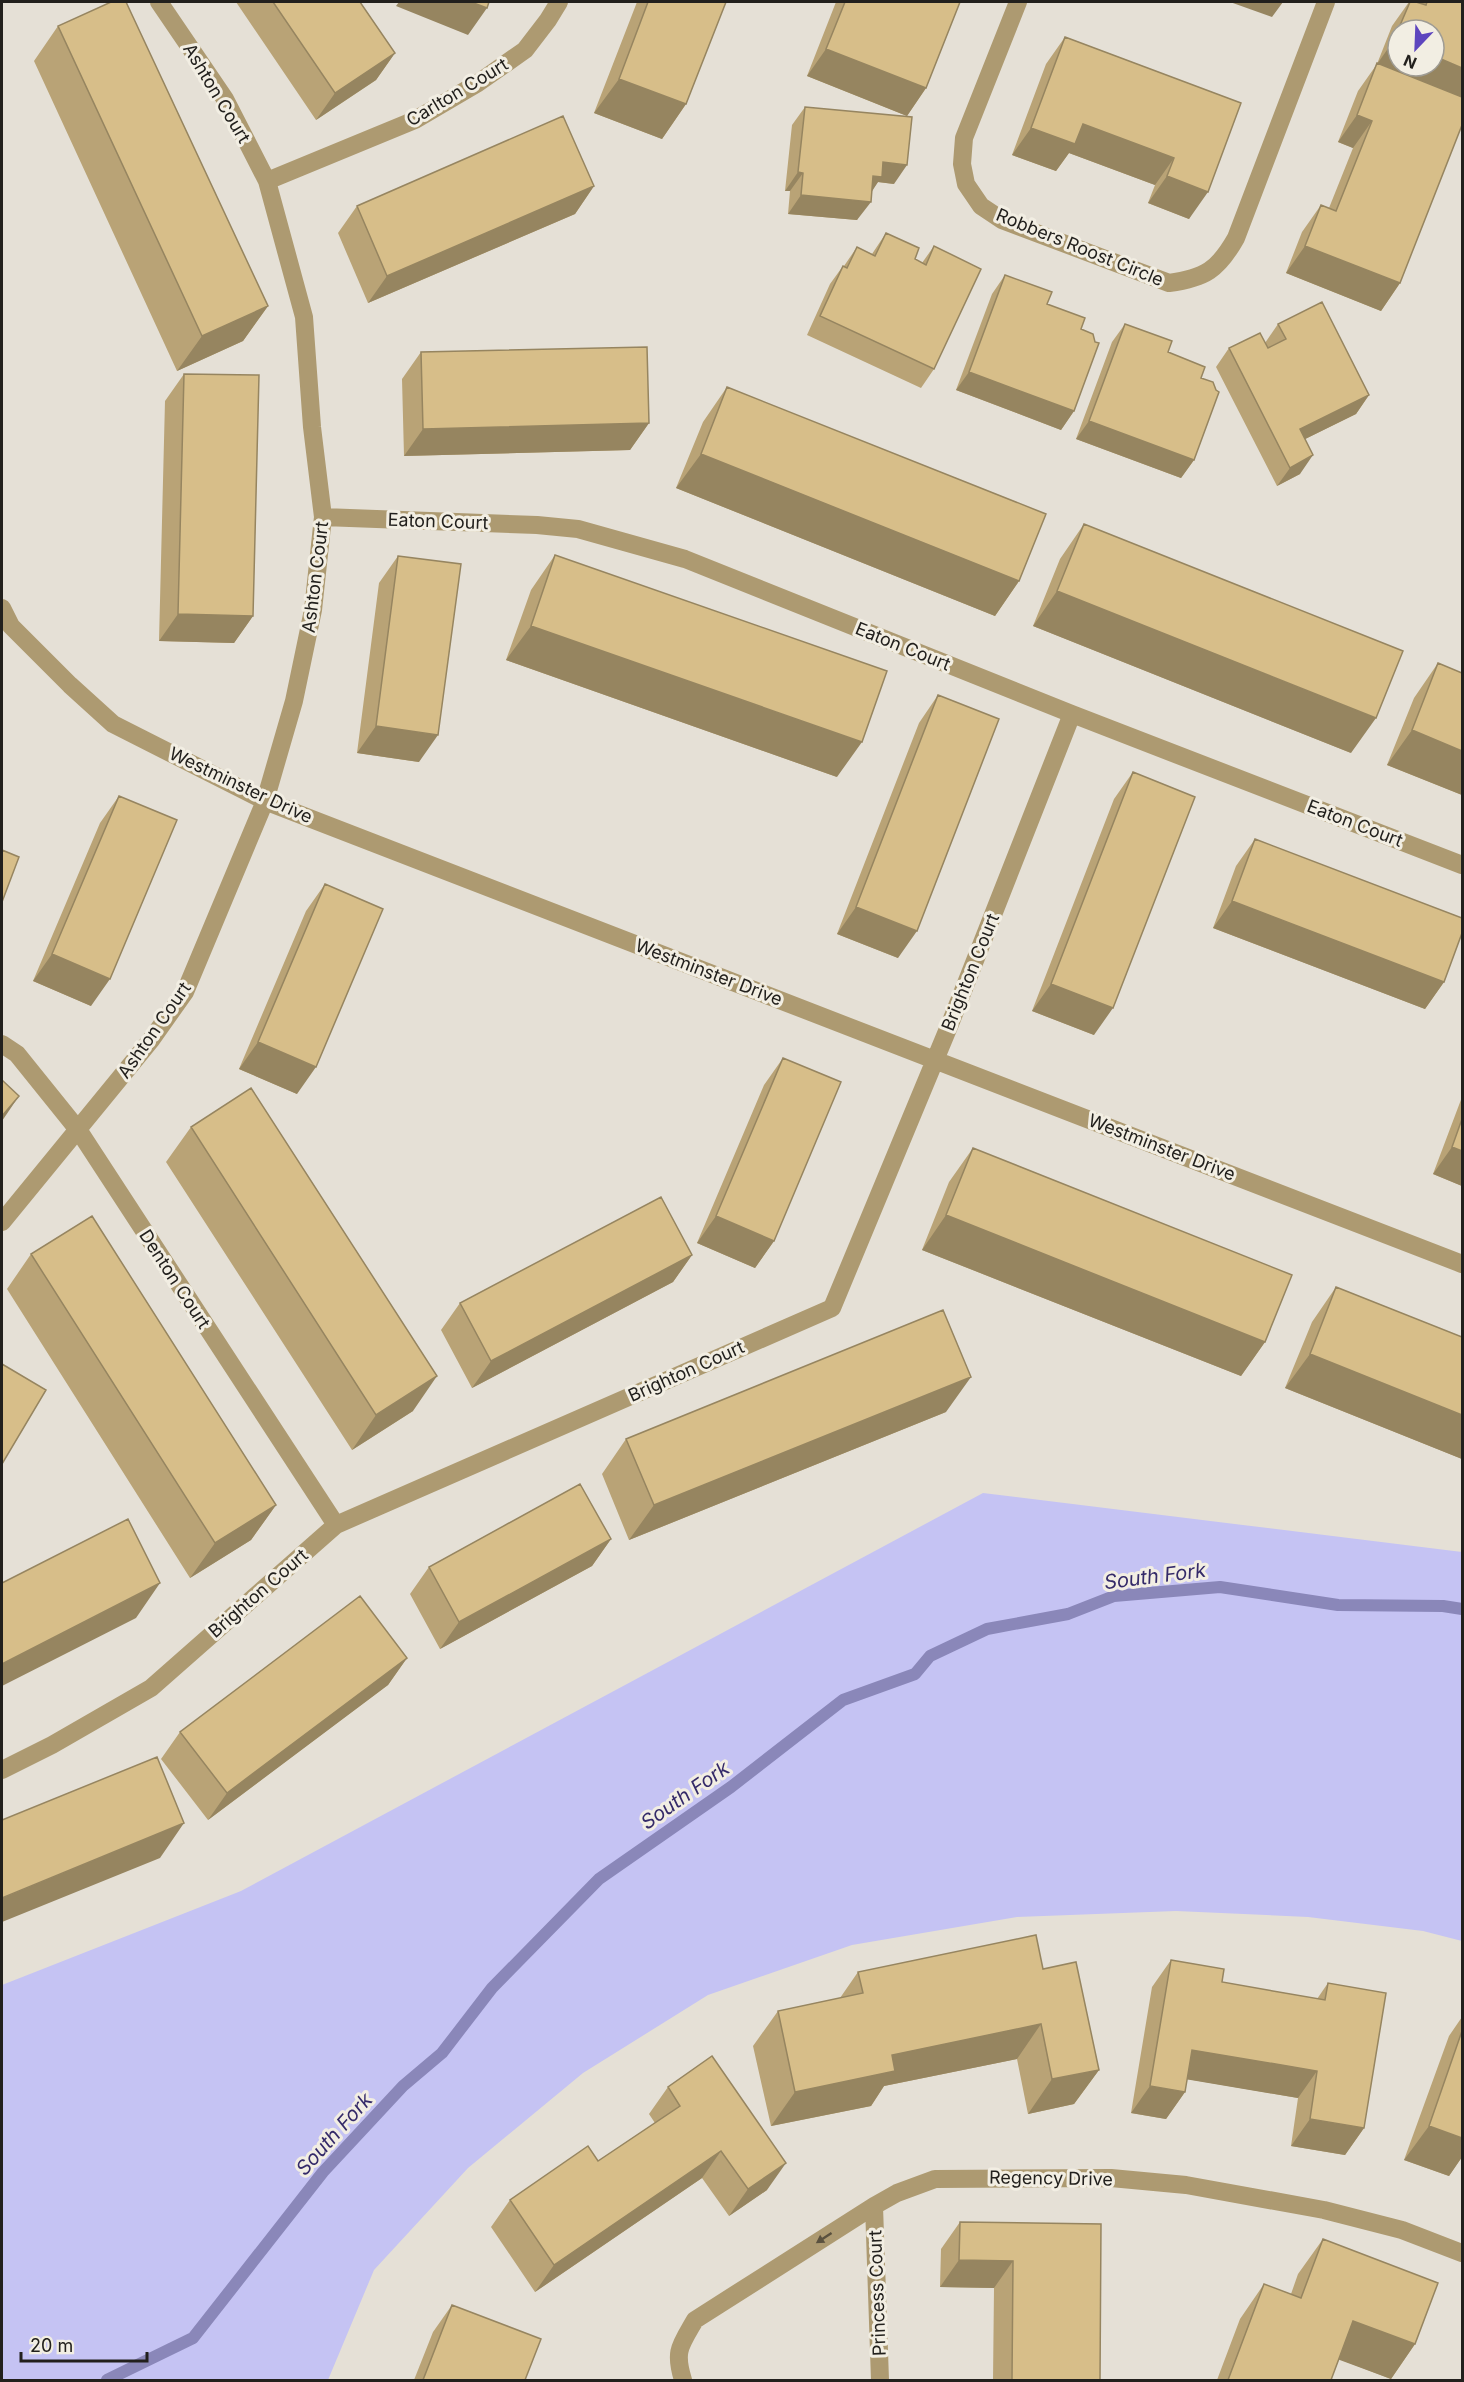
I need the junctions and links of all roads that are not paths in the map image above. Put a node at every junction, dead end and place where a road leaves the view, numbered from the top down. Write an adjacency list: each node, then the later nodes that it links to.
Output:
1 (159, 2): 5 (street, Ashton Court)
2 (559, 2): 5 (street, Carlton Court)
3 (1018, 2): 4 (street, Robbers Roost Circle)
4 (1326, 2)
5 (267, 181): 6 (street, Ashton Court)
6 (323, 517): 8 (street, Eaton Court); 9 (street, Ashton Court)
7 (2, 608): 9 (street, Westminster Drive)
8 (1072, 714): 10 (street, Eaton Court); 12 (street, Brighton Court)
9 (266, 801): 12 (street, Westminster Drive); 13 (street, Ashton Court)
10 (1462, 865)
11 (2, 1044): 13 (street, Denton Court)
12 (936, 1059): 15 (street, Westminster Drive); 16 (street, Brighton Court)
13 (79, 1131): 14 (street); 16 (street, Denton Court)
14 (2, 1222)
15 (1462, 1264)
16 (336, 1525): 17 (street, Brighton Court)
17 (2, 1770)
18 (874, 2206): 19 (street, Regency Drive); 20 (street, Regency Drive, one-way to 20); 21 (street, Princess Court)
19 (1462, 2253)
20 (684, 2380)
21 (880, 2380)

